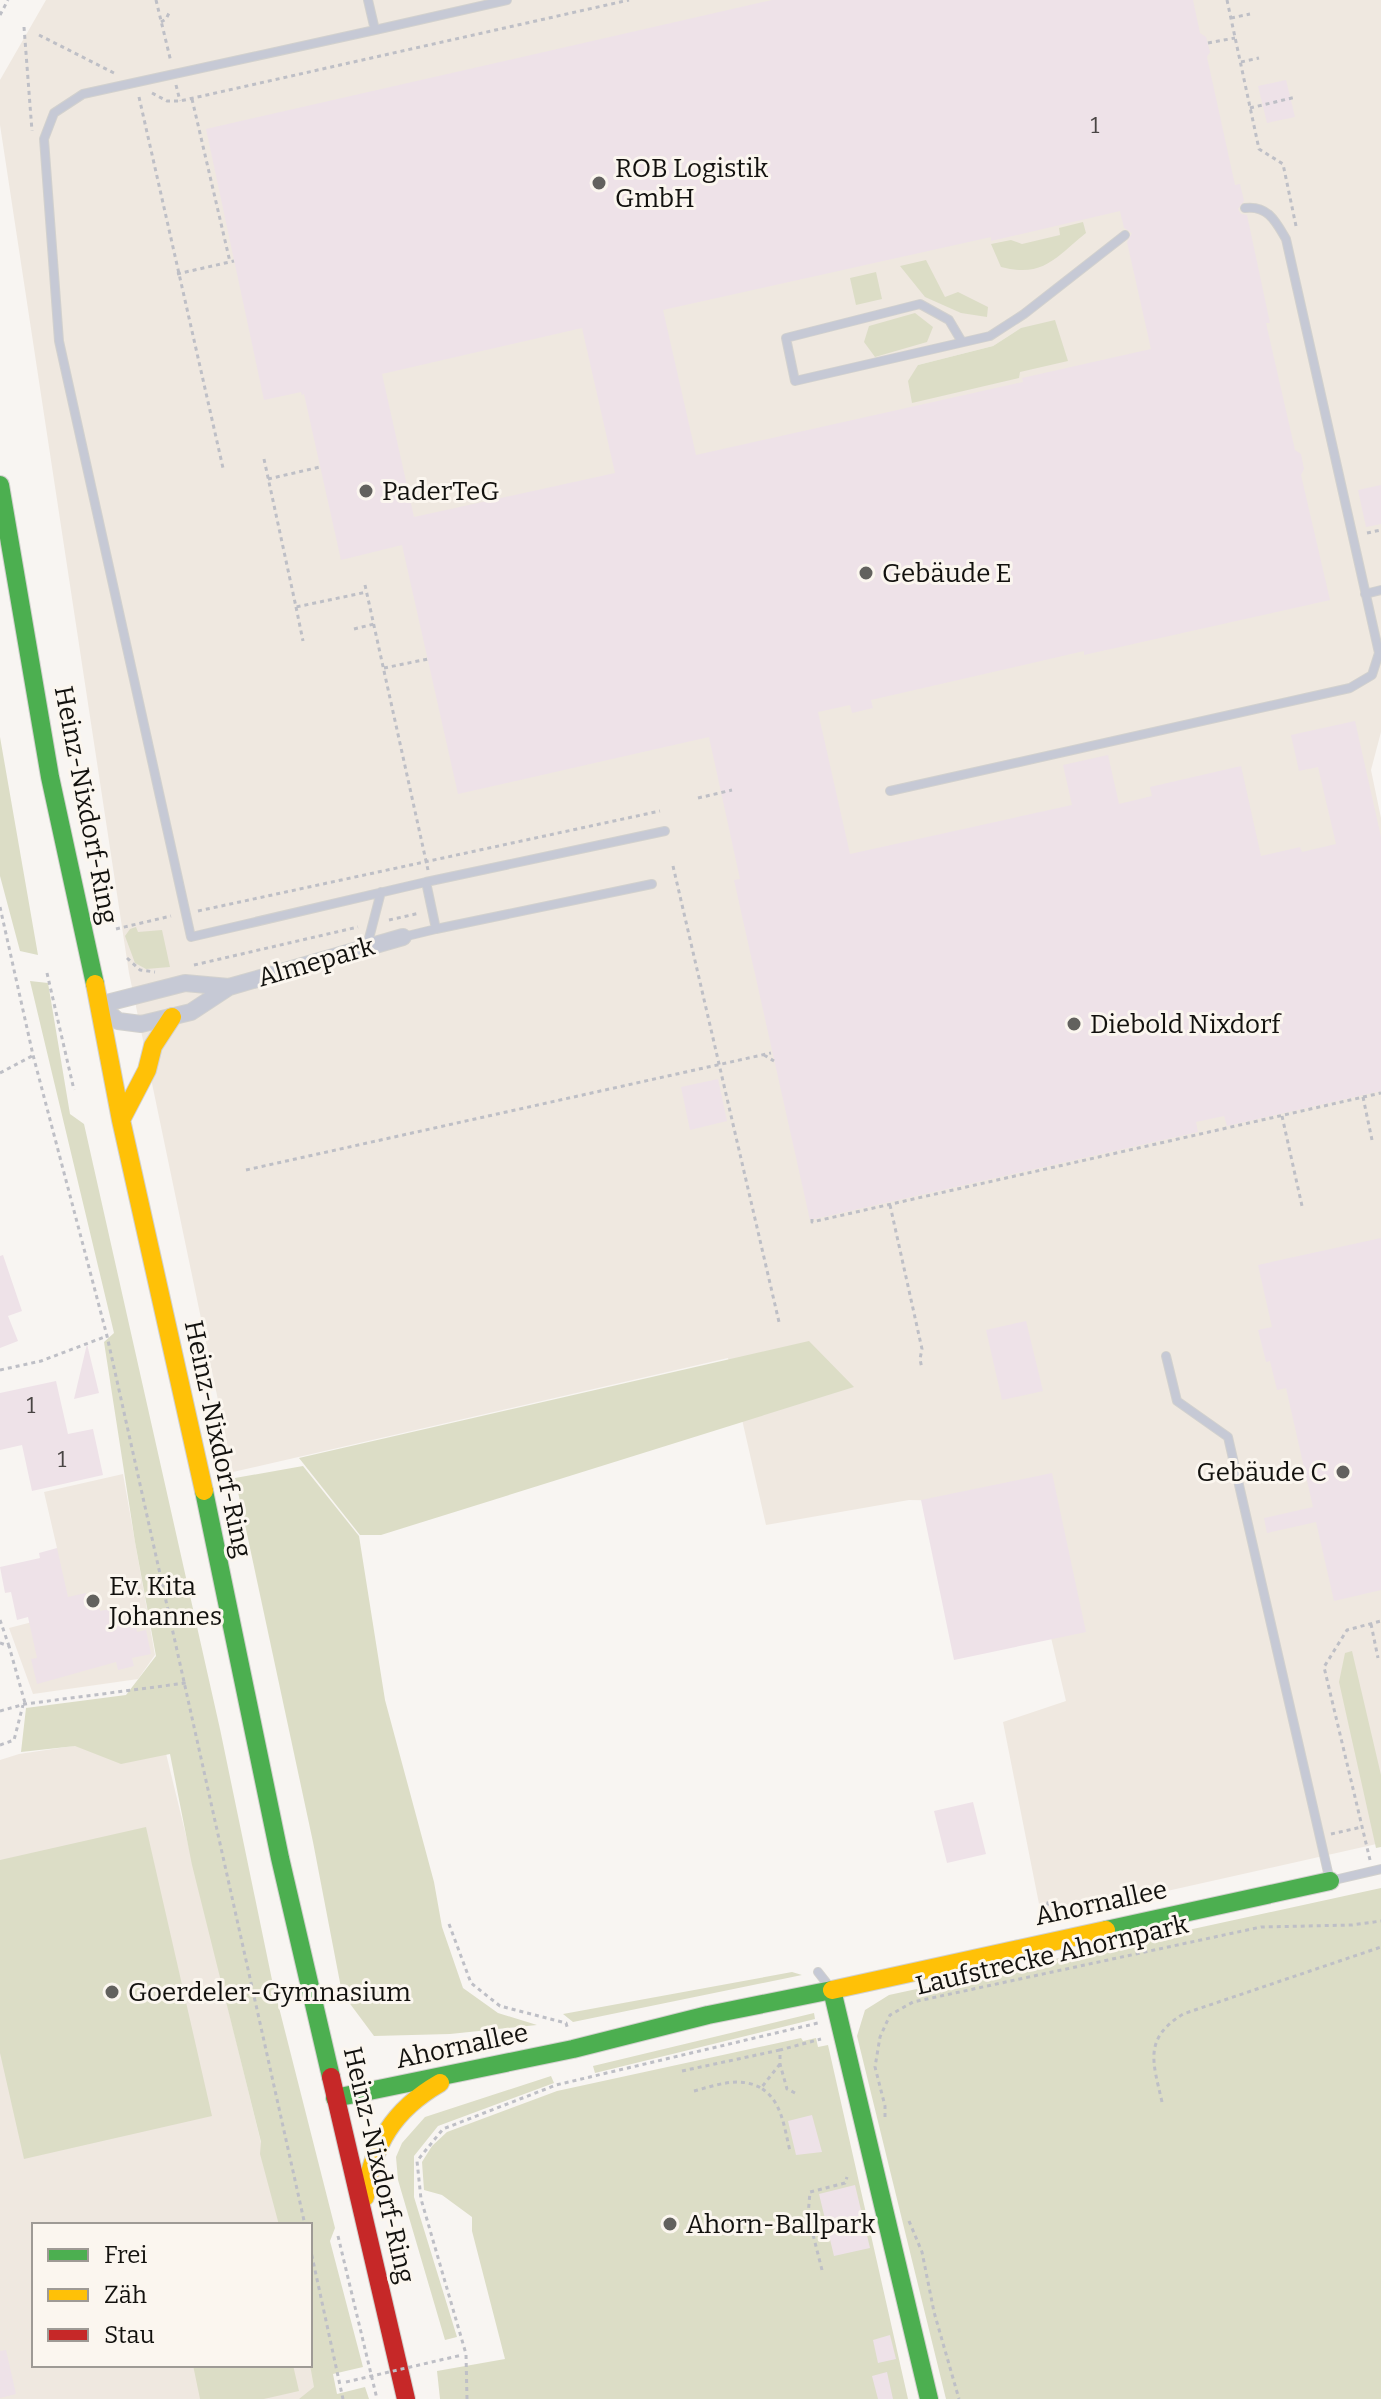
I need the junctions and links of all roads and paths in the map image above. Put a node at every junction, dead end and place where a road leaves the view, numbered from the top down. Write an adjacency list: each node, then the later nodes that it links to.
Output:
1 (8, 0): 8 (path)
2 (156, 0): 10 (path)
3 (368, 0): 11 (lane)
4 (507, 0): 11 (lane)
5 (626, 0): 20 (path)
6 (169, 13): 10 (path)
7 (1250, 14): 9 (path)
8 (0, 15)
9 (1231, 18)
10 (161, 22): 17 (path)
11 (375, 30): 17 (lane)
12 (39, 35): 18 (path)
13 (1235, 38): 14 (path)
14 (1208, 43)
15 (1259, 58): 16 (path)
16 (1241, 62)
17 (173, 74): 18 (lane); 21 (path)
18 (134, 84): 21 (path); 25 (path); 54 (lane)
19 (1296, 97): 22 (path)
20 (192, 99): 21 (path); 25 (path)
21 (180, 101)
22 (1250, 108)
23 (1245, 208): 35 (lane)
24 (1125, 235): 26 (lane)
25 (177, 274): 29 (path)
26 (962, 342): 26 (lane)
27 (264, 459): 30 (path)
28 (320, 467): 30 (path)
29 (223, 468)
30 (268, 479): 36 (path)
31 (0, 485): 65 (main road, Heinz-Nixdorf-Ring)
32 (365, 585): 34 (path)
33 (1381, 590): 35 (lane)
34 (367, 592): 36 (path); 37 (path)
35 (1365, 594): 43 (lane)
36 (296, 607): 39 (path)
37 (374, 624): 38 (path); 41 (path)
38 (354, 629)
39 (303, 641)
40 (428, 659): 41 (path)
41 (384, 668): 47 (path)
42 (732, 790): 44 (path)
43 (890, 791)
44 (698, 798)
45 (660, 811): 47 (path)
46 (665, 831): 49 (lane)
47 (426, 861): 54 (path)
48 (673, 866): 71 (path)
49 (426, 882): 51 (lane); 53 (lane)
50 (652, 884): 57 (lane)
51 (381, 892): 54 (lane); 55 (lane)
52 (0, 907): 68 (path)
53 (432, 910): 55 (path); 57 (lane)
54 (186, 913): 56 (path)
55 (373, 924): 59 (lane); 61 (path)
56 (116, 929)
57 (436, 929): 58 (lane)
58 (403, 937): 59 (street, Almepark)
59 (367, 947): 64 (street, Almepark)
60 (127, 958): 62 (path)
61 (189, 966)
62 (159, 971)
63 (47, 973): 73 (path)
64 (229, 987): 65 (street, Almepark); 66 (street, Almepark)
65 (99, 1005): 66 (street, Almepark); 77 (main road, Heinz-Nixdorf-Ring)
66 (172, 1017): 77 (main road)
67 (771, 1053): 69 (path)
68 (33, 1055): 72 (path); 84 (path)
69 (764, 1055): 70 (path); 71 (path)
70 (774, 1061)
71 (720, 1065): 79 (path); 83 (path)
72 (0, 1073)
73 (74, 1090)
74 (1381, 1093): 75 (path)
75 (1362, 1096): 76 (path); 78 (path)
76 (1282, 1116): 80 (path); 81 (path)
77 (121, 1120): 117 (main road, Heinz-Nixdorf-Ring)
78 (1372, 1140)
79 (246, 1170)
80 (889, 1205): 82 (path); 86 (path)
81 (1302, 1206)
82 (812, 1219)
83 (779, 1322)
84 (107, 1336): 87 (path); 94 (path)
85 (1166, 1356): 99 (lane)
86 (922, 1369)
87 (0, 1370)
88 (0, 1620): 92 (path)
89 (1381, 1621): 90 (path)
90 (1371, 1624): 93 (path); 98 (path)
91 (0, 1643): 92 (path)
92 (9, 1646): 95 (path)
93 (1378, 1658)
94 (186, 1683): 95 (path); 124 (path)
95 (24, 1704): 96 (path); 97 (path)
96 (0, 1711)
97 (0, 1745)
98 (1362, 1827): 99 (path); 100 (path)
99 (1318, 1837): 101 (lane)
100 (1377, 1870): 101 (lane, Ahornallee)
101 (1330, 1881): 106 (main road, Ahornallee)
102 (1381, 1921): 119 (path, Laufstrecke Ahornpark)
103 (449, 1924): 109 (path)
104 (1381, 1947): 118 (path)
105 (818, 1972): 106 (lane)
106 (832, 1990): 107 (main road); 109 (main road, Ahornallee)
107 (838, 2019): 108 (path); 134 (main road)
108 (817, 2024): 110 (path); 128 (path)
109 (573, 2049): 113 (main road, Ahornallee)
110 (780, 2050): 111 (path); 112 (path)
111 (780, 2064): 114 (path); 116 (path)
112 (682, 2071)
113 (456, 2074): 117 (main road, Ahornallee); 122 (main road)
114 (761, 2088): 115 (path); 120 (path)
115 (694, 2091)
116 (795, 2093)
117 (335, 2098): 122 (main road, Heinz-Nixdorf-Ring)
118 (1162, 2102)
119 (885, 2119)
120 (790, 2151)
121 (847, 2177): 127 (path)
122 (363, 2207): 132 (main road, Heinz-Nixdorf-Ring)
123 (905, 2213): 135 (path)
124 (305, 2223)
125 (338, 2236): 131 (path)
126 (312, 2256): 129 (path)
127 (822, 2270)
128 (464, 2354): 129 (path, bridge); 133 (path)
129 (340, 2383): 130 (path)
130 (343, 2399)
131 (377, 2399)
132 (406, 2399)
133 (467, 2399)
134 (929, 2399)
135 (959, 2399)

